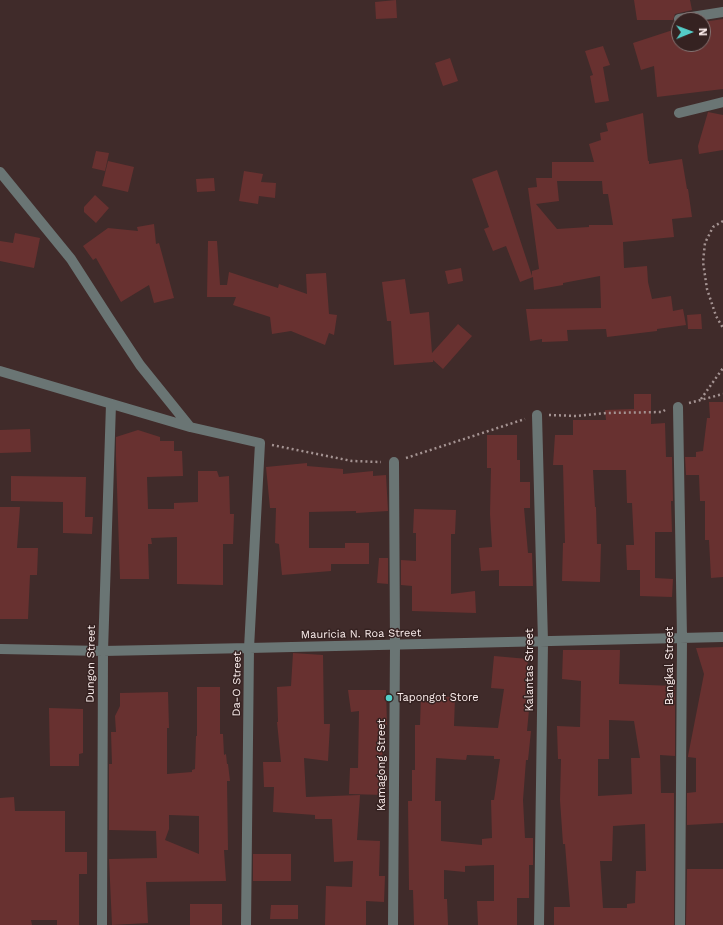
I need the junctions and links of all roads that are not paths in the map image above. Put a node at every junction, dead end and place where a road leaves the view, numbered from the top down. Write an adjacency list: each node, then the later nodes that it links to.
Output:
1 (723, 12): 2 (street)
2 (711, 14)
3 (723, 102): 4 (street)
4 (679, 112)
5 (0, 172): 10 (street)
6 (0, 371): 7 (street)
7 (111, 404): 10 (street); 18 (street, Dungon Street)
8 (678, 407): 12 (street, Bangkal Street)
9 (537, 415): 14 (street, Kalantas Street)
10 (190, 427): 16 (street, Da-O Street)
11 (394, 462): 15 (street, Kamagong Street)
12 (682, 638): 13 (street, Mauricia N. Roa Street); 14 (street, Mauricia N. Roa Street); 23 (street, Bangkal Street)
13 (723, 638)
14 (543, 642): 15 (street, Mauricia N. Roa Street); 22 (street, Kalantas Street)
15 (395, 646): 16 (street, Mauricia N. Roa Street); 21 (street, Kamagong Street)
16 (249, 648): 18 (street, Mauricia N. Roa Street); 20 (street, Da-O Street)
17 (0, 649): 18 (street, Mauricia N. Roa Street)
18 (103, 651): 19 (street, Dungon Street)
19 (102, 925)
20 (246, 925)
21 (393, 925)
22 (539, 925)
23 (680, 925)

